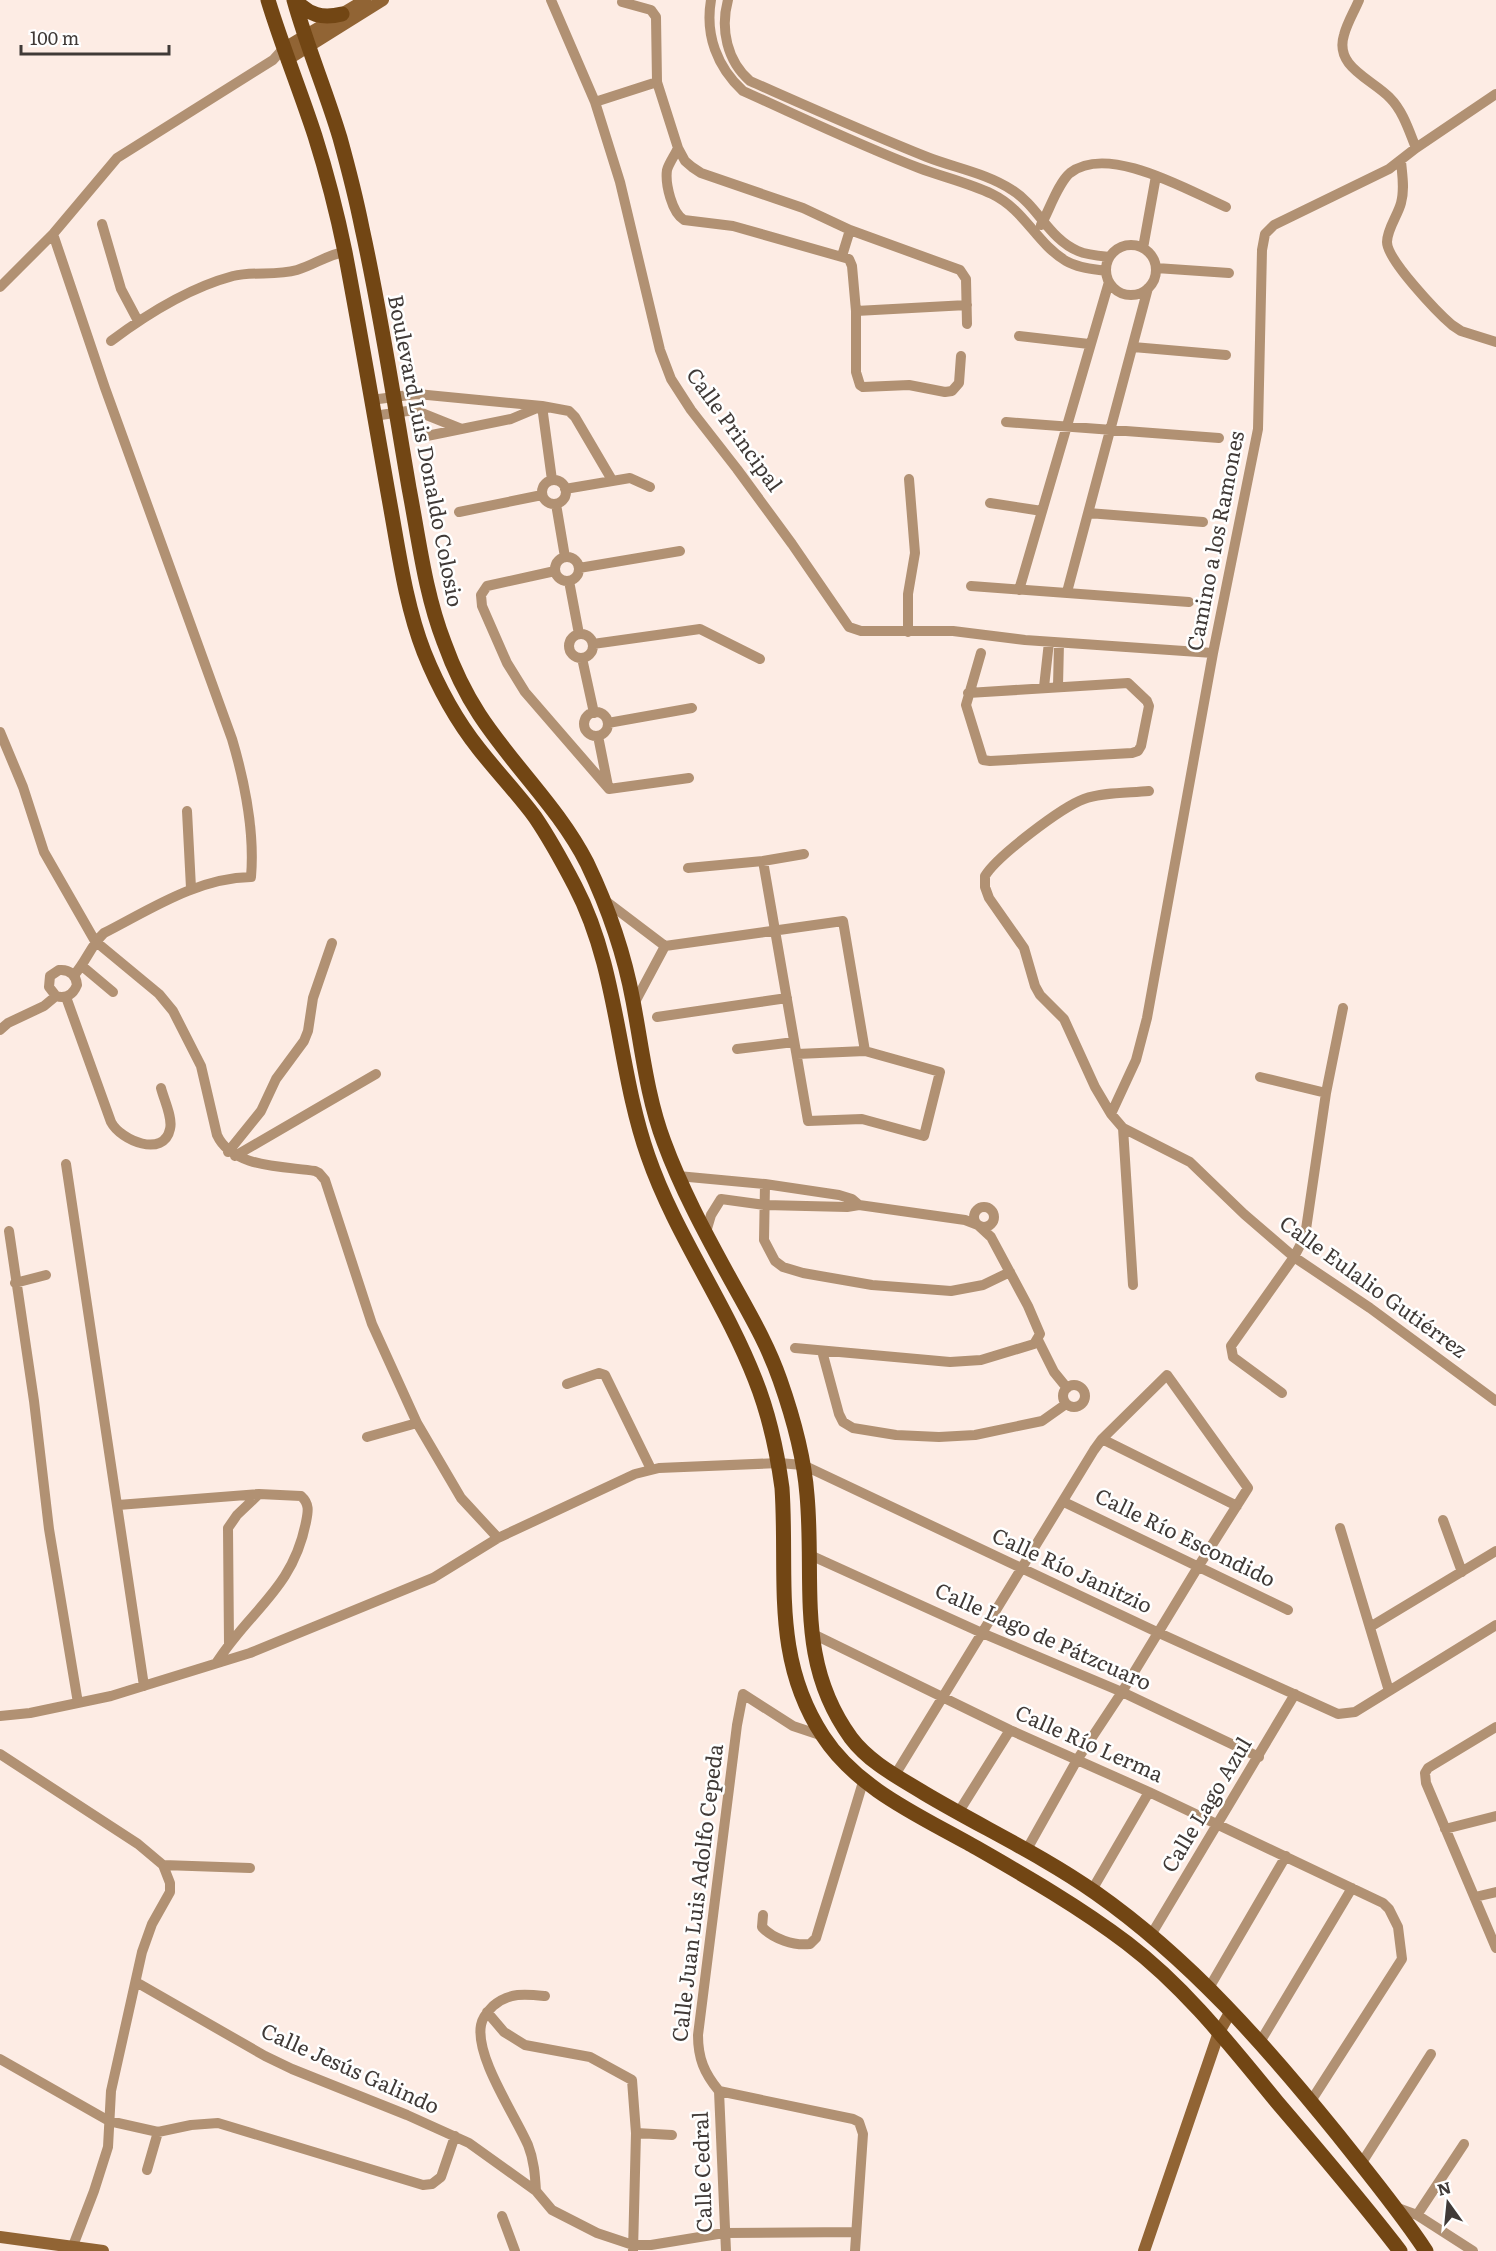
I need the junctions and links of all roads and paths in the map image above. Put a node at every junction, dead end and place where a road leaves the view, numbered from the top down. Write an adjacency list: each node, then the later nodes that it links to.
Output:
1 (268, 0): 12 (main road, Boulevard Luis Donaldo Colosio)
2 (294, 0): 10 (main road); 11 (main road, Boulevard Luis Donaldo Colosio)
3 (365, 0): 10 (street)
4 (383, 0): 11 (street)
5 (551, 0): 15 (street, Calle Principal)
6 (1359, 0): 18 (street)
7 (622, 2): 13 (street)
8 (711, 2): 9 (street); 19 (street)
9 (728, 4): 16 (street)
10 (342, 14): 11 (street)
11 (306, 43): 12 (street); 48 (main road, Boulevard Luis Donaldo Colosio)
12 (281, 56): 26 (street); 29 (main road, Boulevard Luis Donaldo Colosio)
13 (657, 82): 15 (street); 17 (street)
14 (1496, 94): 18 (street, Camino a los Ramones)
15 (595, 102): 80 (street, Calle Principal)
16 (897, 144): 19 (street); 23 (street)
17 (678, 148): 25 (street); 30 (street)
18 (1416, 148): 20 (street, Camino a los Ramones)
19 (892, 157): 27 (street)
20 (1401, 161): 43 (street); 85 (street, Camino a los Ramones)
21 (1156, 176): 22 (street); 23 (street); 28 (street)
22 (1226, 207)
23 (1044, 221): 27 (street); 31 (street)
24 (102, 224): 39 (street)
25 (849, 230): 30 (street); 37 (street)
26 (52, 234): 35 (street); 103 (street)
27 (1037, 234): 34 (street)
28 (1143, 248): 31 (street); 32 (street)
29 (345, 252): 39 (street); 49 (main road, Boulevard Luis Donaldo Colosio)
30 (842, 256): 38 (street)
31 (1109, 257): 34 (street)
32 (1156, 268): 33 (street); 36 (street)
33 (1229, 273)
34 (1107, 276): 36 (street); 44 (street)
35 (0, 287)
36 (1148, 288): 45 (street)
37 (967, 305): 38 (street); 40 (street)
38 (856, 311): 47 (street)
39 (138, 321): 42 (street)
40 (967, 324)
41 (1018, 336): 44 (street)
42 (111, 342)
43 (1496, 342)
44 (1089, 344): 54 (street)
45 (1133, 346): 46 (street); 56 (street)
46 (1226, 355)
47 (962, 356)
48 (392, 396): 49 (street); 50 (street); 51 (main road, Boulevard Luis Donaldo Colosio)
49 (371, 400): 52 (main road, Boulevard Luis Donaldo Colosio)
50 (542, 406): 55 (street); 60 (street); 61 (street)
51 (396, 412): 52 (street); 55 (street); 104 (main road, Boulevard Luis Donaldo Colosio)
52 (374, 416): 154 (main road, Boulevard Luis Donaldo Colosio)
53 (1006, 422): 54 (street)
54 (1066, 427): 56 (street); 67 (street)
55 (460, 428): 57 (street)
56 (1111, 430): 58 (street); 69 (street)
57 (422, 437)
58 (1219, 438)
59 (909, 479): 80 (street)
60 (552, 480): 63 (street); 64 (street)
61 (612, 480): 62 (street); 63 (street)
62 (650, 487)
63 (566, 489): 66 (street)
64 (542, 495): 66 (street); 68 (street)
65 (990, 503): 67 (street)
66 (556, 504): 72 (street)
67 (1042, 511): 77 (street)
68 (459, 512)
69 (1088, 513): 70 (street); 78 (street)
70 (1203, 522)
71 (680, 551): 73 (street)
72 (565, 557): 73 (street); 74 (street)
73 (579, 568): 75 (street)
74 (555, 572): 75 (street); 97 (street)
75 (569, 581): 81 (street)
76 (971, 586): 77 (street)
77 (1019, 590): 78 (street)
78 (1067, 592): 79 (street)
79 (1189, 602)
80 (908, 632): 82 (street, Calle Principal)
81 (579, 634): 83 (street); 86 (street)
82 (1054, 643): 85 (street, Calle Principal); 88 (street); 89 (street)
83 (592, 644): 86 (street); 87 (street)
84 (981, 653): 90 (street)
85 (1213, 653): 126 (street, Camino a los Ramones)
86 (582, 658): 92 (street)
87 (760, 659)
88 (1058, 686): 89 (street); 90 (street)
89 (1044, 687): 90 (street)
90 (968, 693)
91 (692, 708): 93 (street)
92 (594, 713): 93 (street); 95 (street)
93 (608, 723): 95 (street)
94 (0, 732): 106 (street)
95 (598, 736): 97 (street)
96 (689, 778): 97 (street)
97 (609, 789)
98 (1149, 791): 126 (street)
99 (187, 811): 103 (street)
100 (804, 854): 101 (street)
101 (763, 861): 102 (street); 105 (street)
102 (688, 868)
103 (191, 888): 106 (street)
104 (603, 898): 108 (street); 114 (main road, Boulevard Luis Donaldo Colosio)
105 (775, 930): 108 (street); 113 (street); 120 (street)
106 (95, 941): 109 (street); 128 (street)
107 (332, 944): 128 (street)
108 (665, 946): 114 (street)
109 (82, 966): 110 (street); 111 (street)
110 (74, 975): 112 (street); 112 (street)
111 (112, 992)
112 (61, 996): 117 (street); 124 (street)
113 (787, 998): 116 (street); 118 (street)
114 (634, 1004): 130 (main road, Boulevard Luis Donaldo Colosio)
115 (1343, 1008): 125 (street)
116 (657, 1017)
117 (0, 1030)
118 (794, 1042): 119 (street); 121 (street)
119 (737, 1049)
120 (865, 1051): 121 (street); 121 (street)
121 (797, 1054)
122 (376, 1074): 128 (street)
123 (1260, 1077): 125 (street)
124 (161, 1088)
125 (1326, 1093): 138 (street)
126 (1112, 1114): 127 (street)
127 (1123, 1128): 138 (street, Calle Eulalio Gutiérrez); 142 (street)
128 (232, 1154): 151 (street)
129 (66, 1164): 159 (street)
130 (678, 1176): 131 (street); 137 (main road, Boulevard Luis Donaldo Colosio)
131 (723, 1181): 132 (street); 133 (street)
132 (765, 1184): 134 (street); 135 (street)
133 (721, 1199): 134 (street); 137 (street)
134 (765, 1205): 135 (street); 139 (street)
135 (859, 1205): 139 (street)
136 (9, 1231): 141 (street)
137 (706, 1232): 155 (main road, Boulevard Luis Donaldo Colosio)
138 (1294, 1257): 148 (street); 149 (street, Calle Eulalio Gutiérrez)
139 (1010, 1272): 143 (street)
140 (46, 1275): 141 (street)
141 (15, 1283): 182 (street)
142 (1132, 1285)
143 (1038, 1340): 145 (street); 147 (street)
144 (795, 1348): 145 (street)
145 (822, 1351): 150 (street)
146 (567, 1384): 156 (street)
147 (1067, 1388): 150 (street); 150 (street)
148 (1282, 1393)
149 (1496, 1401)
150 (1066, 1404)
151 (417, 1423): 152 (street); 163 (street)
152 (368, 1437)
153 (1102, 1439): 158 (street); 160 (street); 160 (street)
154 (778, 1463): 155 (street, Calle Río Janitzio); 156 (street, Calle Río Janitzio); 187 (main road, Boulevard Luis Donaldo Colosio)
155 (803, 1464): 165 (main road, Boulevard Luis Donaldo Colosio); 167 (street, Calle Río Janitzio)
156 (651, 1469): 163 (street, Calle Río Janitzio)
157 (259, 1494): 159 (street); 175 (street); 175 (street)
158 (1064, 1502): 166 (street, Calle Río Escondido); 167 (street)
159 (118, 1506): 177 (street)
160 (1237, 1506): 166 (street)
161 (1443, 1520): 168 (street)
162 (1340, 1528): 171 (street)
163 (498, 1538): 176 (street, Calle Río Janitzio)
164 (1496, 1551): 168 (street)
165 (810, 1555): 172 (main road, Boulevard Luis Donaldo Colosio); 173 (street, Calle Lago de Pátzcuaro)
166 (1198, 1567): 169 (street, Calle Río Escondido); 174 (street)
167 (1022, 1568): 173 (street); 174 (street, Calle Río Janitzio)
168 (1462, 1572): 171 (street)
169 (1288, 1610)
170 (1496, 1625): 178 (street)
171 (1370, 1627): 178 (street)
172 (811, 1633): 181 (street, Calle Río Lerma); 191 (main road, Boulevard Luis Donaldo Colosio)
173 (982, 1633): 179 (street, Calle Lago de Pátzcuaro); 181 (street)
174 (1159, 1633): 179 (street); 180 (street, Calle Río Janitzio)
175 (229, 1644): 176 (street)
176 (217, 1662): 177 (street, Calle Río Janitzio)
177 (144, 1686): 182 (street, Calle Río Janitzio)
178 (1389, 1691): 180 (street, Calle Río Janitzio)
179 (1122, 1692): 189 (street, Calle Lago de Pátzcuaro); 190 (street)
180 (1295, 1694): 189 (street, Calle Lago Azul)
181 (943, 1698): 185 (street, Calle Río Lerma); 191 (street)
182 (78, 1703): 183 (street, Calle Río Janitzio)
183 (0, 1716)
184 (1496, 1727): 186 (street)
185 (1011, 1730): 190 (street, Calle Río Lerma); 194 (street)
186 (1491, 1734): 197 (street)
187 (823, 1737): 192 (main road, Boulevard Luis Donaldo Colosio); 218 (street, Calle Juan Luis Adolfo Cepeda)
188 (0, 1754): 200 (street)
189 (1259, 1757): 196 (street, Calle Lago Azul)
190 (1077, 1760): 193 (street, Calle Río Lerma); 198 (street)
191 (895, 1775): 194 (main road, Boulevard Luis Donaldo Colosio)
192 (863, 1782): 206 (street); 214 (main road, Boulevard Luis Donaldo Colosio)
193 (1149, 1792): 196 (street, Calle Río Lerma); 203 (street)
194 (958, 1813): 198 (main road, Boulevard Luis Donaldo Colosio)
195 (1496, 1816): 197 (street)
196 (1218, 1825): 199 (street, Calle Río Lerma); 207 (street, Calle Lago Azul)
197 (1445, 1829): 205 (street)
198 (1026, 1851): 203 (main road, Boulevard Luis Donaldo Colosio)
199 (1286, 1856): 202 (street, Calle Río Lerma); 210 (street)
200 (163, 1865): 201 (street); 209 (street)
201 (250, 1868)
202 (1352, 1888): 215 (street); 219 (street, Calle Río Lerma)
203 (1092, 1890): 207 (main road, Boulevard Luis Donaldo Colosio)
204 (1496, 1892): 205 (street)
205 (1475, 1897): 208 (street)
206 (763, 1915)
207 (1151, 1935): 210 (main road, Boulevard Luis Donaldo Colosio)
208 (1496, 1948)
209 (136, 1982): 220 (street); 224 (street, Calle Jesús Galindo)
210 (1209, 1988): 212 (main road, Boulevard Luis Donaldo Colosio)
211 (545, 1996): 213 (street)
212 (1231, 2011): 214 (street); 215 (main road, Boulevard Luis Donaldo Colosio)
213 (487, 2012): 222 (street); 228 (street)
214 (1219, 2032): 241 (street); 242 (main road, Boulevard Luis Donaldo Colosio)
215 (1260, 2042): 219 (main road, Boulevard Luis Donaldo Colosio)
216 (1431, 2055): 226 (street)
217 (0, 2059): 220 (street)
218 (719, 2091): 232 (street); 233 (street, Calle Cedral)
219 (1311, 2101): 226 (main road, Boulevard Luis Donaldo Colosio)
220 (109, 2121): 221 (street); 236 (street)
221 (158, 2132): 224 (street); 227 (street)
222 (636, 2133): 223 (street); 235 (street)
223 (672, 2135)
224 (454, 2136): 228 (street, Calle Jesús Galindo)
225 (1464, 2144): 230 (street)
226 (1361, 2164): 229 (main road, Boulevard Luis Donaldo Colosio)
227 (147, 2170)
228 (536, 2191): 235 (street, Calle Jesús Galindo)
229 (1395, 2207): 230 (street); 243 (main road, Boulevard Luis Donaldo Colosio)
230 (1417, 2215): 244 (street)
231 (502, 2216): 238 (street)
232 (856, 2232): 233 (street); 240 (street)
233 (724, 2233): 235 (street); 239 (street, Calle Cedral)
234 (0, 2237): 236 (street)
235 (633, 2248)
236 (71, 2249): 237 (street)
237 (103, 2251)
238 (515, 2251)
239 (726, 2251)
240 (855, 2251)
241 (1144, 2251)
242 (1400, 2251)
243 (1426, 2251)
244 (1473, 2251)

